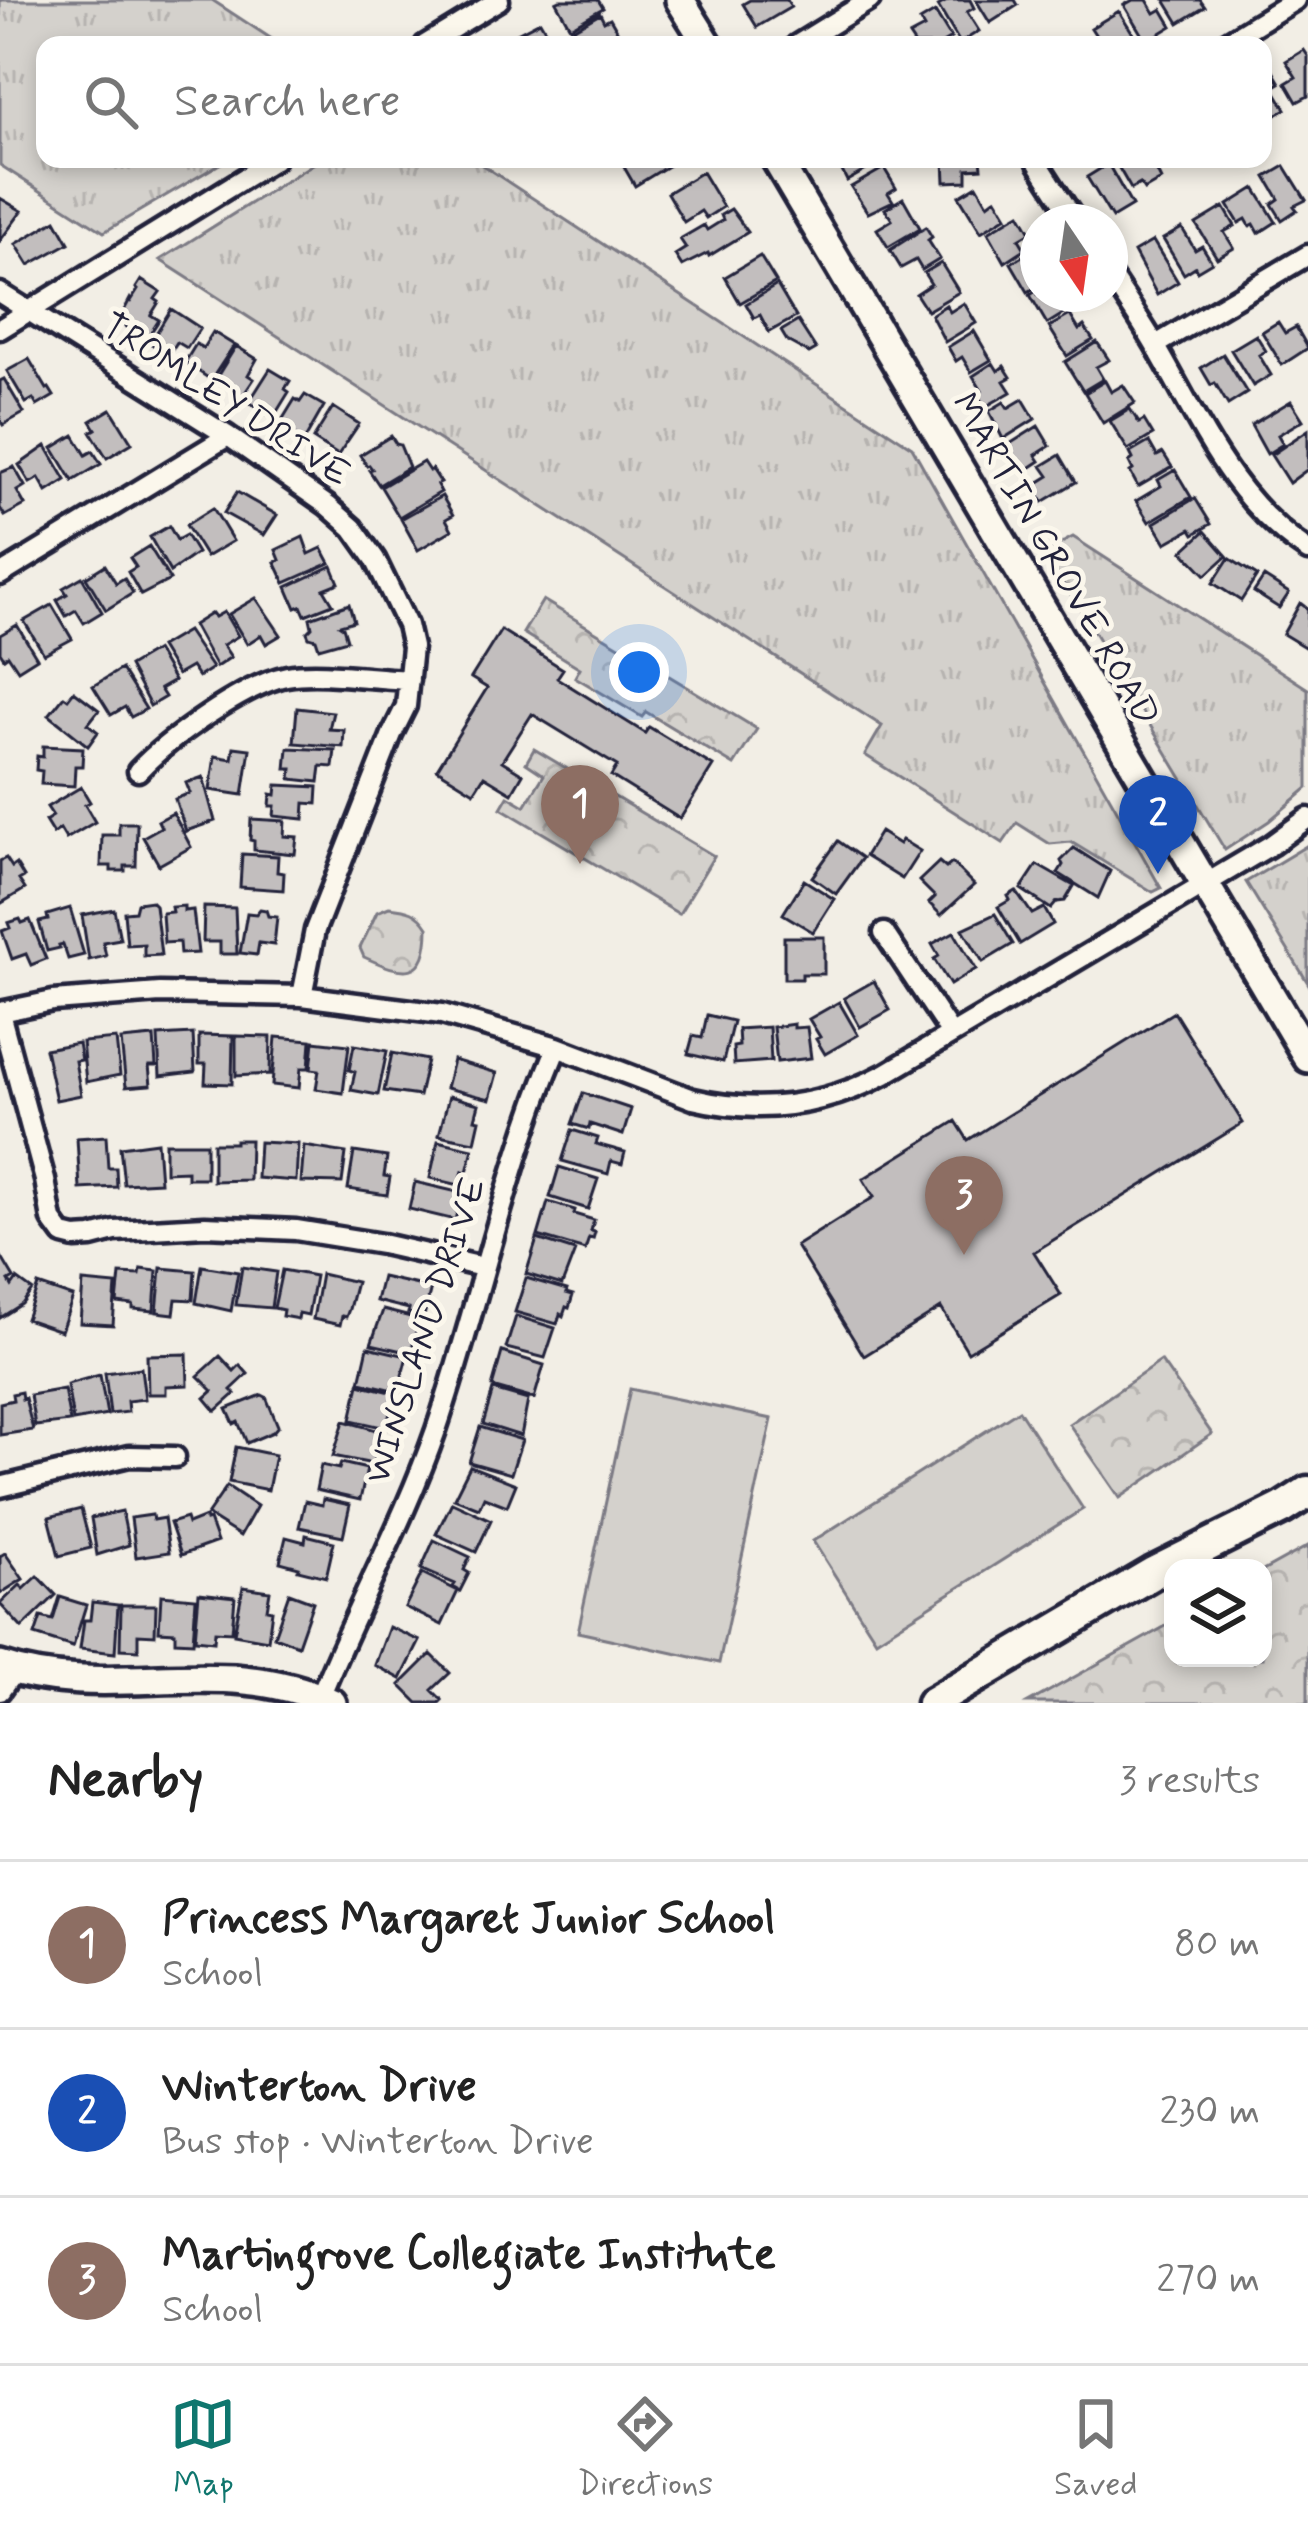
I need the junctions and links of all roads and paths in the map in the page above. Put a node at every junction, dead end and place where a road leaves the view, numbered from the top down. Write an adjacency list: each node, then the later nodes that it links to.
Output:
1 (499, 0): 5 (street)
2 (680, 0): 6 (main road)
3 (871, 0): 7 (street)
4 (1295, 0): 8 (street)
5 (440, 36)
6 (702, 36)
7 (812, 36)
8 (1237, 36)
9 (261, 168): 16 (street)
10 (781, 168): 25 (main road, MARTIN GROVE ROAD)
11 (1040, 168): 12 (street)
12 (1064, 204)
13 (1308, 255): 18 (street)
14 (0, 293): 16 (street, TROMLEY DRIVE)
15 (1128, 302): 18 (street)
16 (30, 312): 17 (street); 19 (street, TROMLEY DRIVE)
17 (0, 329)
18 (1156, 345): 20 (street)
19 (228, 436): 21 (street); 22 (street, TROMLEY DRIVE)
20 (1308, 551)
21 (0, 575)
22 (409, 680): 23 (street); 27 (street, TROMLEY DRIVE)
23 (138, 771)
24 (1308, 818): 25 (street)
25 (1203, 884): 29 (street); 31 (main road, MARTIN GROVE ROAD)
26 (884, 933): 29 (street)
27 (302, 996): 28 (street); 30 (street)
28 (0, 1012): 32 (street)
29 (951, 1034): 30 (street)
30 (557, 1047): 32 (street, WINSLAND DRIVE)
31 (1308, 1058)
32 (483, 1268): 37 (street, WINSLAND DRIVE)
33 (175, 1457): 34 (street)
34 (0, 1487)
35 (1300, 1499): 38 (main road)
36 (4, 1677): 37 (main road)
37 (326, 1700)
38 (932, 1703)

